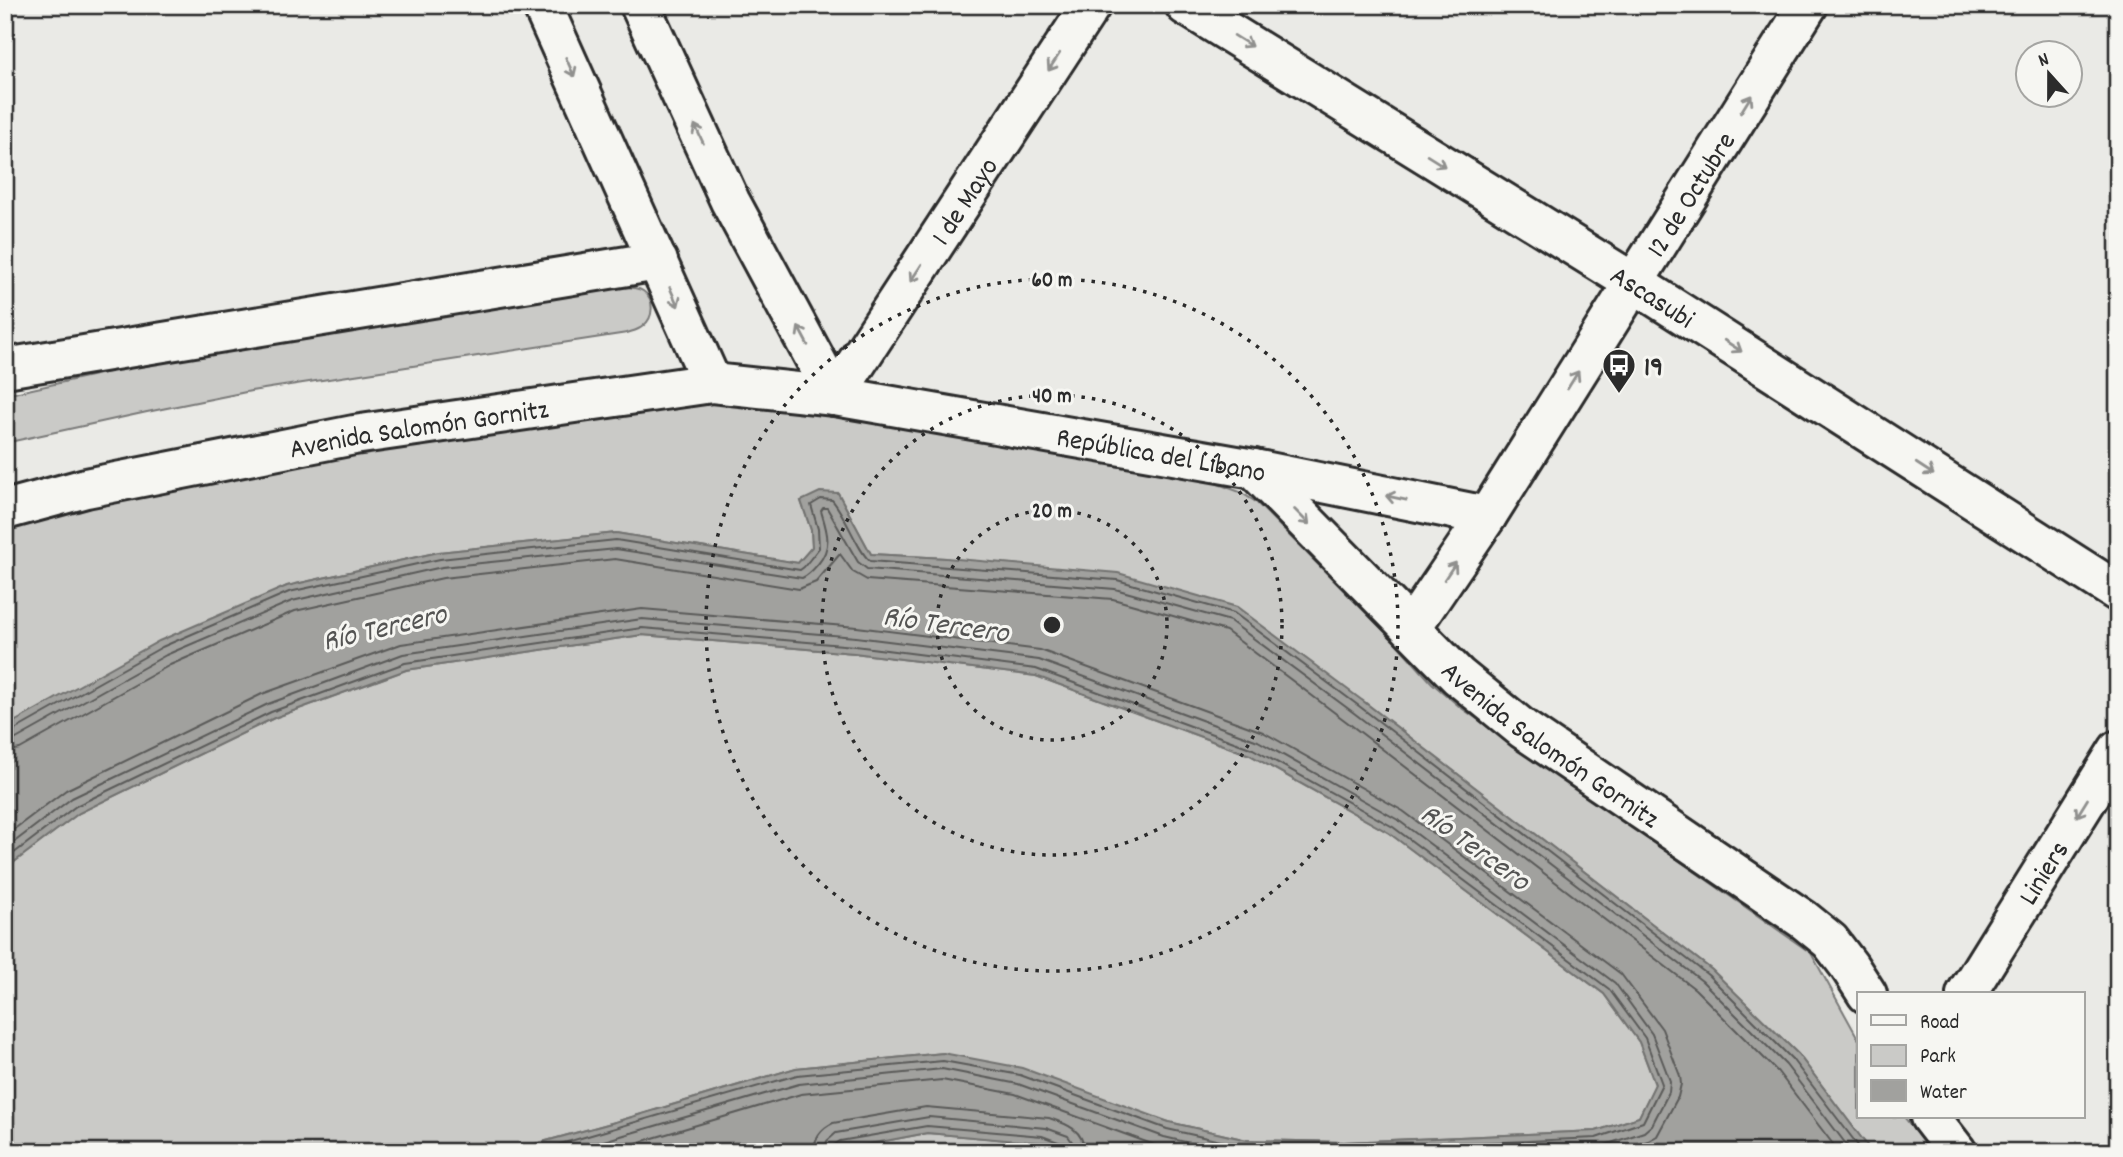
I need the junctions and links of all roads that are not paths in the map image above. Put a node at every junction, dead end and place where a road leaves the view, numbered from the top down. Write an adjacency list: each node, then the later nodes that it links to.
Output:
1 (542, 5): 6 (street, one-way to 6)
2 (639, 5): 10 (street, one-way to 2)
3 (1091, 5): 10 (street, 1 de Mayo, one-way to 10)
4 (1185, 5): 7 (street, Ascasubi, one-way to 7)
5 (1808, 5): 7 (street, 12 de Octubre, one-way to 5)
6 (658, 261): 8 (street); 9 (street, one-way to 9)
7 (1634, 283): 13 (street, 12 de Octubre, one-way to 7); 14 (street, Ascasubi, one-way to 14)
8 (5, 368)
9 (712, 383): 10 (street, Avenida Salomón Gornitz); 12 (street, Avenida Salomón Gornitz)
10 (835, 396): 11 (street, República del Líbano)
11 (1254, 469): 13 (street, República del Líbano, one-way to 11); 15 (street, Avenida Salomón Gornitz, one-way to 15)
12 (5, 510)
13 (1487, 516): 15 (street, 12 de Octubre, one-way to 13)
14 (2118, 592)
15 (1411, 628): 17 (street, Avenida Salomón Gornitz)
16 (2118, 750): 18 (street, Liniers, one-way to 18)
17 (1866, 992)
18 (1967, 992)
19 (1931, 1118): 20 (street)
20 (1957, 1152)

